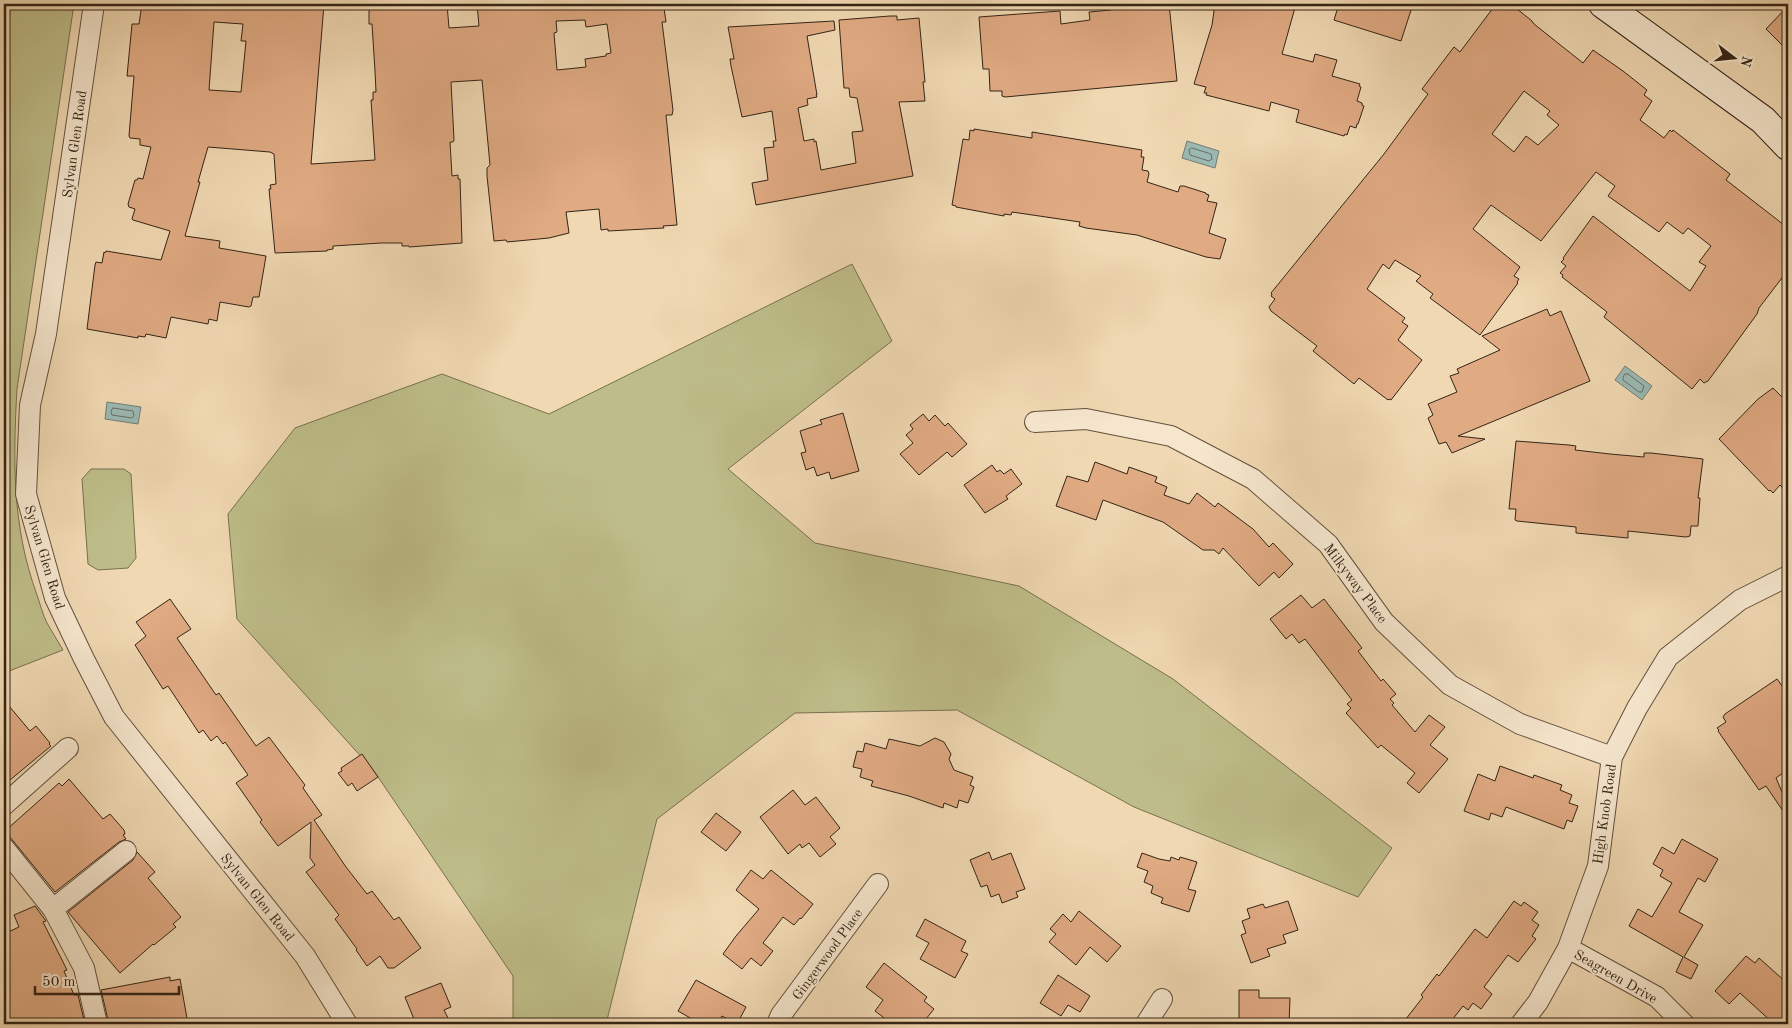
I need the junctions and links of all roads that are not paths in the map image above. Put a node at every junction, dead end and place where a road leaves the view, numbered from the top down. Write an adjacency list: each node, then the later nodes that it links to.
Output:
1 (94, 4): 16 (street, Sylvan Glen Road)
2 (1609, 5): 3 (main road)
3 (1788, 146)
4 (1035, 422): 7 (street, Milkyway Place)
5 (1788, 576): 7 (street, High Knob Road)
6 (68, 748): 8 (street)
7 (1612, 757): 13 (street, High Knob Road)
8 (4, 805)
9 (4, 848): 12 (street)
10 (126, 851): 12 (street)
11 (878, 884): 17 (street, Gingerwood Place)
12 (53, 909): 15 (street)
13 (1568, 948): 19 (street, High Knob Road); 20 (street, Seagreen Drive)
14 (1162, 999): 18 (street)
15 (97, 1024)
16 (347, 1024)
17 (777, 1024)
18 (1146, 1024)
19 (1521, 1024)
20 (1684, 1024)

